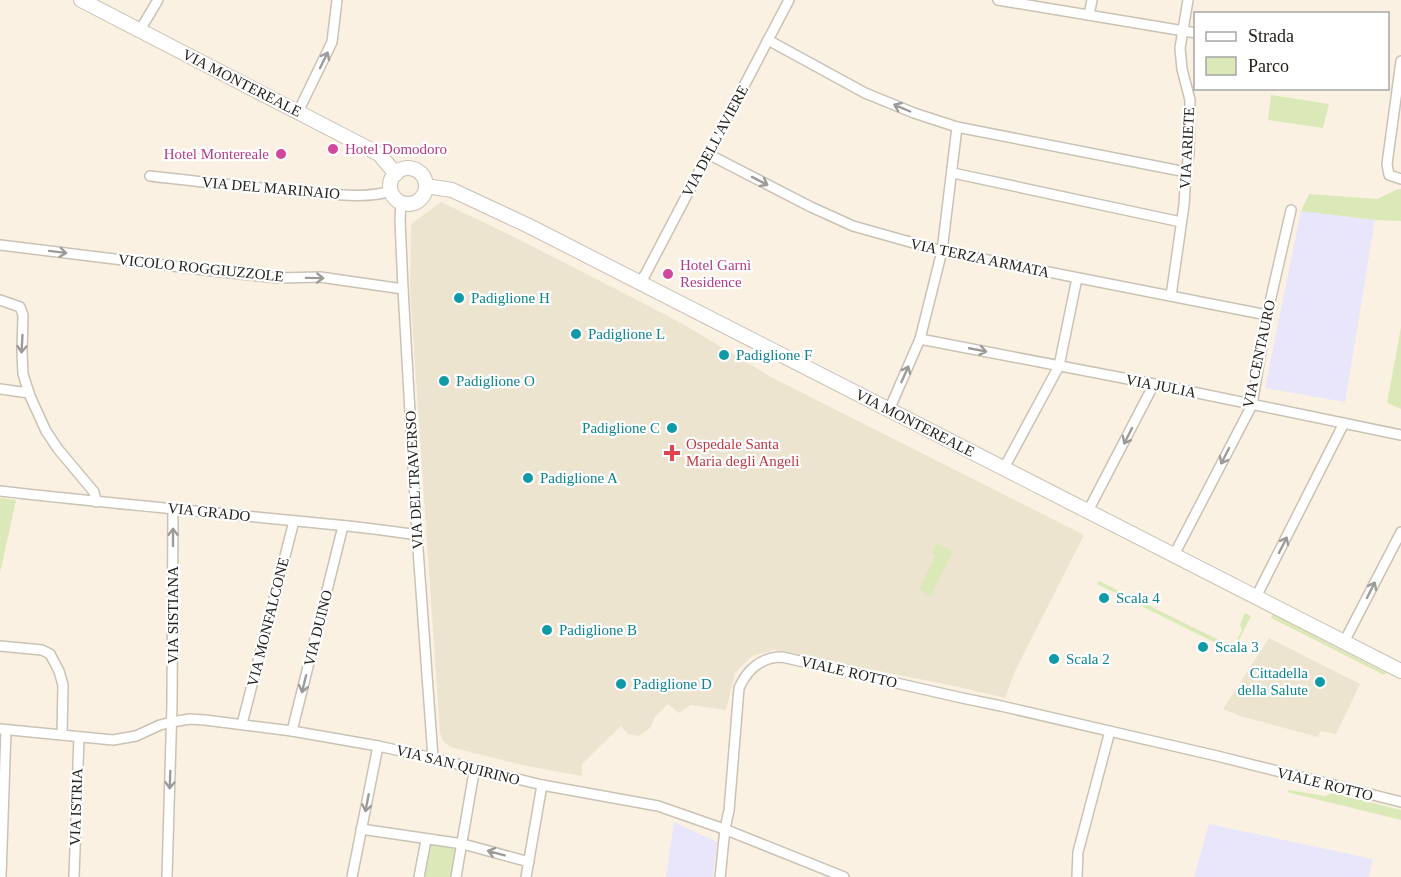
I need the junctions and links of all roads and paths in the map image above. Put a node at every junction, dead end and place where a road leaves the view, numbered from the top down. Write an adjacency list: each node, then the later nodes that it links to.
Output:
1 (81, 0): 9 (main road, VIA MONTEREALE)
2 (158, 0): 9 (street)
3 (337, 0): 14 (street, one-way to 3)
4 (789, 0): 12 (street, VIA DELL'AVIERE)
5 (1001, 0): 8 (street)
6 (1092, 0): 8 (street)
7 (1188, 0): 10 (street, VIA ARIETE)
8 (1089, 15): 10 (street)
9 (140, 30): 14 (main road, VIA MONTEREALE)
10 (1182, 31): 11 (street); 17 (street, VIA ARIETE)
11 (1194, 33)
12 (768, 40): 15 (street, one-way to 12); 16 (street, VIA DELL'AVIERE)
13 (1400, 68): 21 (street)
14 (298, 112): 19 (main road, VIA MONTEREALE)
15 (957, 127): 17 (street); 18 (street)
16 (708, 154): 28 (street, VIA TERZA ARMATA, one-way to 28); 30 (street, VIA DELL'AVIERE)
17 (1186, 172): 26 (street, VIA ARIETE)
18 (953, 173): 26 (street); 28 (street)
19 (396, 174): 22 (main road); 23 (main road)
20 (150, 176): 23 (street, VIA DEL MARINAIO)
21 (1401, 179)
22 (426, 186): 24 (main road); 30 (main road, VIA MONTEREALE)
23 (391, 191): 24 (main road)
24 (401, 203): 31 (street, VIA DEL TRAVERSO)
25 (1291, 210): 34 (street, VIA CENTAURO)
26 (1180, 222): 32 (street, VIA ARIETE)
27 (0, 245): 31 (street, VICOLO ROGGIUZZOLE, one-way to 31)
28 (942, 251): 29 (street, VIA TERZA ARMATA); 35 (street)
29 (1077, 278): 32 (street, VIA TERZA ARMATA); 36 (street)
30 (639, 282): 41 (main road, VIA MONTEREALE)
31 (403, 289): 52 (street, VIA DEL TRAVERSO)
32 (1171, 296): 34 (street, VIA TERZA ARMATA)
33 (0, 300): 39 (street, one-way to 39)
34 (1267, 315): 40 (street, VIA CENTAURO)
35 (920, 339): 36 (street, VIA JULIA, one-way to 36); 41 (street, one-way to 35)
36 (1059, 366): 37 (street, VIA JULIA); 44 (street)
37 (1155, 384): 40 (street, VIA JULIA); 48 (street, one-way to 48)
38 (0, 389): 39 (street)
39 (29, 393): 46 (street)
40 (1252, 405): 42 (street, VIA JULIA); 53 (street, VIA CENTAURO, one-way to 53)
41 (889, 410): 44 (main road, VIA MONTEREALE)
42 (1344, 423): 43 (street, VIA JULIA); 54 (street, one-way to 42)
43 (1401, 435)
44 (1004, 468): 48 (main road, VIA MONTEREALE)
45 (0, 491): 46 (street, VIA GRADO)
46 (96, 502): 47 (street, VIA GRADO)
47 (173, 508): 49 (street, VIA GRADO); 58 (street, VIA SISTIANA, one-way to 47)
48 (1088, 512): 53 (main road, VIA MONTEREALE)
49 (294, 521): 50 (street, VIA GRADO); 59 (street, VIA MONFALCONE)
50 (343, 526): 52 (street, VIA GRADO); 61 (street, VIA DUINO, one-way to 61)
51 (1401, 532): 55 (street, one-way to 51)
52 (417, 535): 66 (street, VIA DEL TRAVERSO)
53 (1174, 555): 54 (main road, VIA MONTEREALE)
54 (1256, 597): 55 (main road, VIA MONTEREALE)
55 (1344, 642): 57 (main road, VIA MONTEREALE)
56 (0, 646): 63 (street)
57 (1401, 671)
58 (172, 722): 59 (street, VIA SAN QUIRINO); 64 (street, VIA SAN QUIRINO); 77 (street, VIA SISTIANA, one-way to 77)
59 (242, 724): 61 (street, VIA SAN QUIRINO)
60 (3, 730): 63 (street, VIA SAN QUIRINO); 75 (street)
61 (292, 731): 65 (street, VIA SAN QUIRINO)
62 (1110, 731): 69 (street, VIALE ROTTO); 70 (street, VIALE ROTTO); 84 (street)
63 (62, 735): 64 (street, VIA SAN QUIRINO)
64 (79, 737): 76 (street, VIA ISTRIA)
65 (378, 746): 66 (street, VIA SAN QUIRINO); 71 (street, one-way to 71)
66 (433, 758): 67 (street, VIA SAN QUIRINO)
67 (476, 769): 68 (street, VIA SAN QUIRINO); 73 (street)
68 (542, 785): 70 (street, VIA SAN QUIRINO); 74 (street)
69 (1401, 802)
70 (724, 828): 82 (street, VIALE ROTTO); 83 (street, VIA SAN QUIRINO)
71 (362, 829): 72 (street); 78 (street)
72 (426, 840): 73 (street); 79 (street)
73 (463, 844): 74 (street, one-way to 73); 80 (street)
74 (529, 861): 81 (street)
75 (1, 877)
76 (74, 877)
77 (167, 877)
78 (352, 877)
79 (419, 877)
80 (456, 877)
81 (526, 877)
82 (720, 877)
83 (844, 877)
84 (1077, 877)

